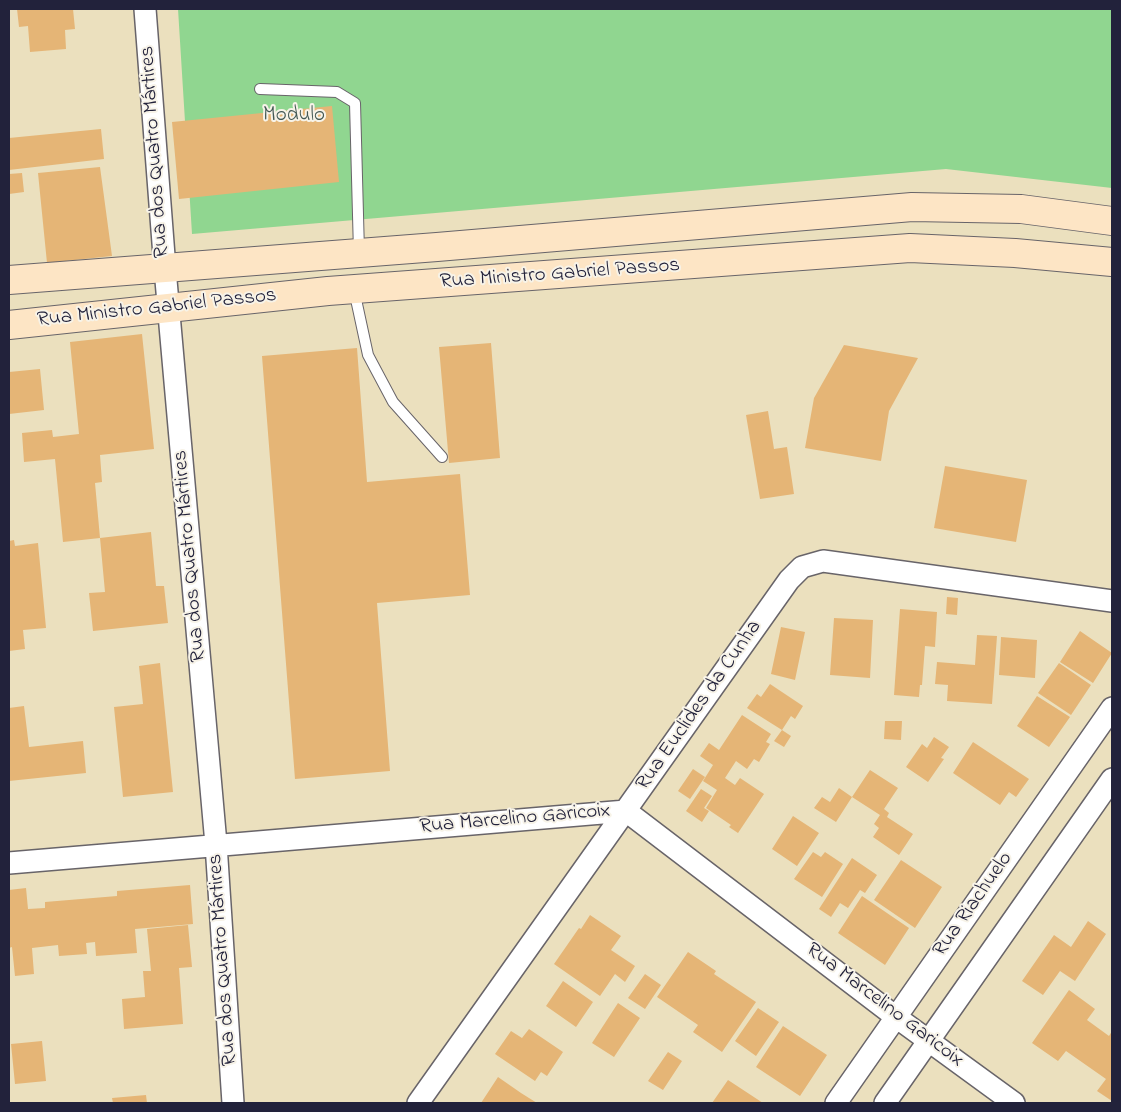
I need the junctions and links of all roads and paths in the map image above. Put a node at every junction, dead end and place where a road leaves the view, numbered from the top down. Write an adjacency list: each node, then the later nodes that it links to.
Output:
1 (145, 9): 8 (street, Rua dos Quatro Mártires)
2 (260, 89): 5 (lane)
3 (1112, 221): 4 (main road, Rua Ministro Gabriel Passos)
4 (438, 248): 5 (main road, Rua Ministro Gabriel Passos); 10 (main road)
5 (359, 254): 6 (main road, Rua Ministro Gabriel Passos)
6 (325, 256): 8 (main road, Rua Ministro Gabriel Passos); 11 (main road)
7 (1112, 262): 10 (main road, Rua Ministro Gabriel Passos)
8 (165, 269): 9 (main road, Rua Ministro Gabriel Passos); 12 (street, Rua dos Quatro Mártires)
9 (9, 280)
10 (440, 284): 11 (main road, Rua Ministro Gabriel Passos)
11 (341, 290): 12 (main road, Rua Ministro Gabriel Passos); 14 (lane)
12 (170, 310): 13 (main road, Rua Ministro Gabriel Passos); 19 (street, Rua dos Quatro Mártires)
13 (9, 325)
14 (442, 457)
15 (1112, 602): 18 (street, Rua Euclides da Cunha)
16 (1112, 708): 21 (street, Rua Riachuelo)
17 (1112, 779): 22 (street, Rua Riachuelo)
18 (626, 811): 19 (street, Rua Marcelino Garicoix); 21 (street, Rua Marcelino Garicoix); 24 (street, Rua Euclides da Cunha)
19 (216, 844): 20 (street, Rua Marcelino Garicoix); 23 (street, Rua dos Quatro Mártires)
20 (9, 863)
21 (896, 1017): 22 (street, Rua Marcelino Garicoix); 25 (street, Rua Riachuelo)
22 (929, 1041): 26 (street, Rua Riachuelo); 27 (street, Rua Marcelino Garicoix)
23 (233, 1103)
24 (418, 1103)
25 (836, 1103)
26 (885, 1103)
27 (1014, 1103)

